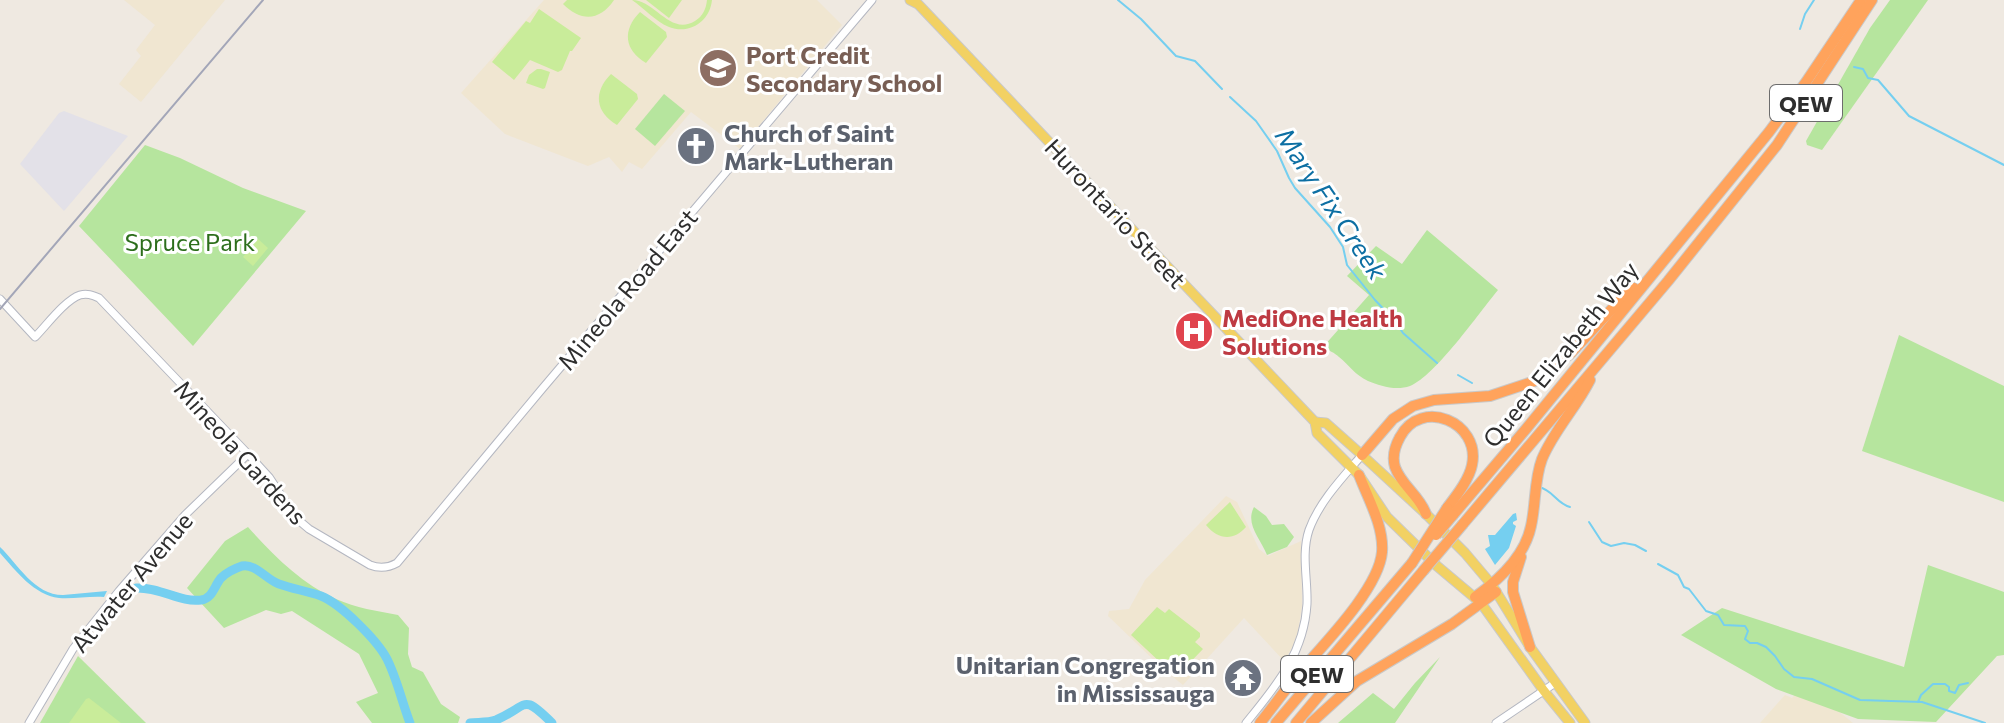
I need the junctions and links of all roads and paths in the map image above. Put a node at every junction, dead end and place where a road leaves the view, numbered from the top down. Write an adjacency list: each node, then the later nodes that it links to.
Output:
1 (872, 0): 15 (street, Mineola Road East)
2 (1861, 0): 5 (highway, Queen Elizabeth Way / QEW)
3 (1872, 0): 7 (highway, Queen Elizabeth Way / QEW)
4 (915, 1): 8 (main road, Hurontario Street)
5 (1651, 274): 10 (highway); 12 (highway, Queen Elizabeth Way / QEW)
6 (0, 299): 9 (street, Mineola Gardens)
7 (1598, 364): 14 (highway); 25 (highway, Queen Elizabeth Way / QEW, bridge)
8 (1315, 422): 10 (main road, Hurontario Street); 11 (main road, Hurontario Street)
9 (248, 454): 15 (street, Mineola Gardens); 21 (street, Atwater Avenue)
10 (1362, 455): 11 (street); 13 (main road, Hurontario Street)
11 (1355, 471): 17 (main road, Hurontario Street); 22 (street); 23 (highway)
12 (1450, 512): 13 (highway); 24 (highway, Queen Elizabeth Way / QEW, bridge)
13 (1426, 514): 16 (main road, Hurontario Street)
14 (1524, 543): 16 (highway); 18 (highway)
15 (377, 567)
16 (1494, 588): 17 (highway); 18 (main road, Hurontario Street)
17 (1478, 600): 20 (main road, Hurontario Street); 26 (highway)
18 (1530, 647): 19 (main road, Hurontario Street)
19 (1555, 683): 20 (street); 29 (main road, Hurontario Street)
20 (1544, 691): 27 (street); 28 (main road, Hurontario Street)
21 (29, 723)
22 (1246, 723)
23 (1260, 723)
24 (1276, 723)
25 (1296, 723)
26 (1311, 723)
27 (1496, 723)
28 (1570, 723)
29 (1585, 723)

